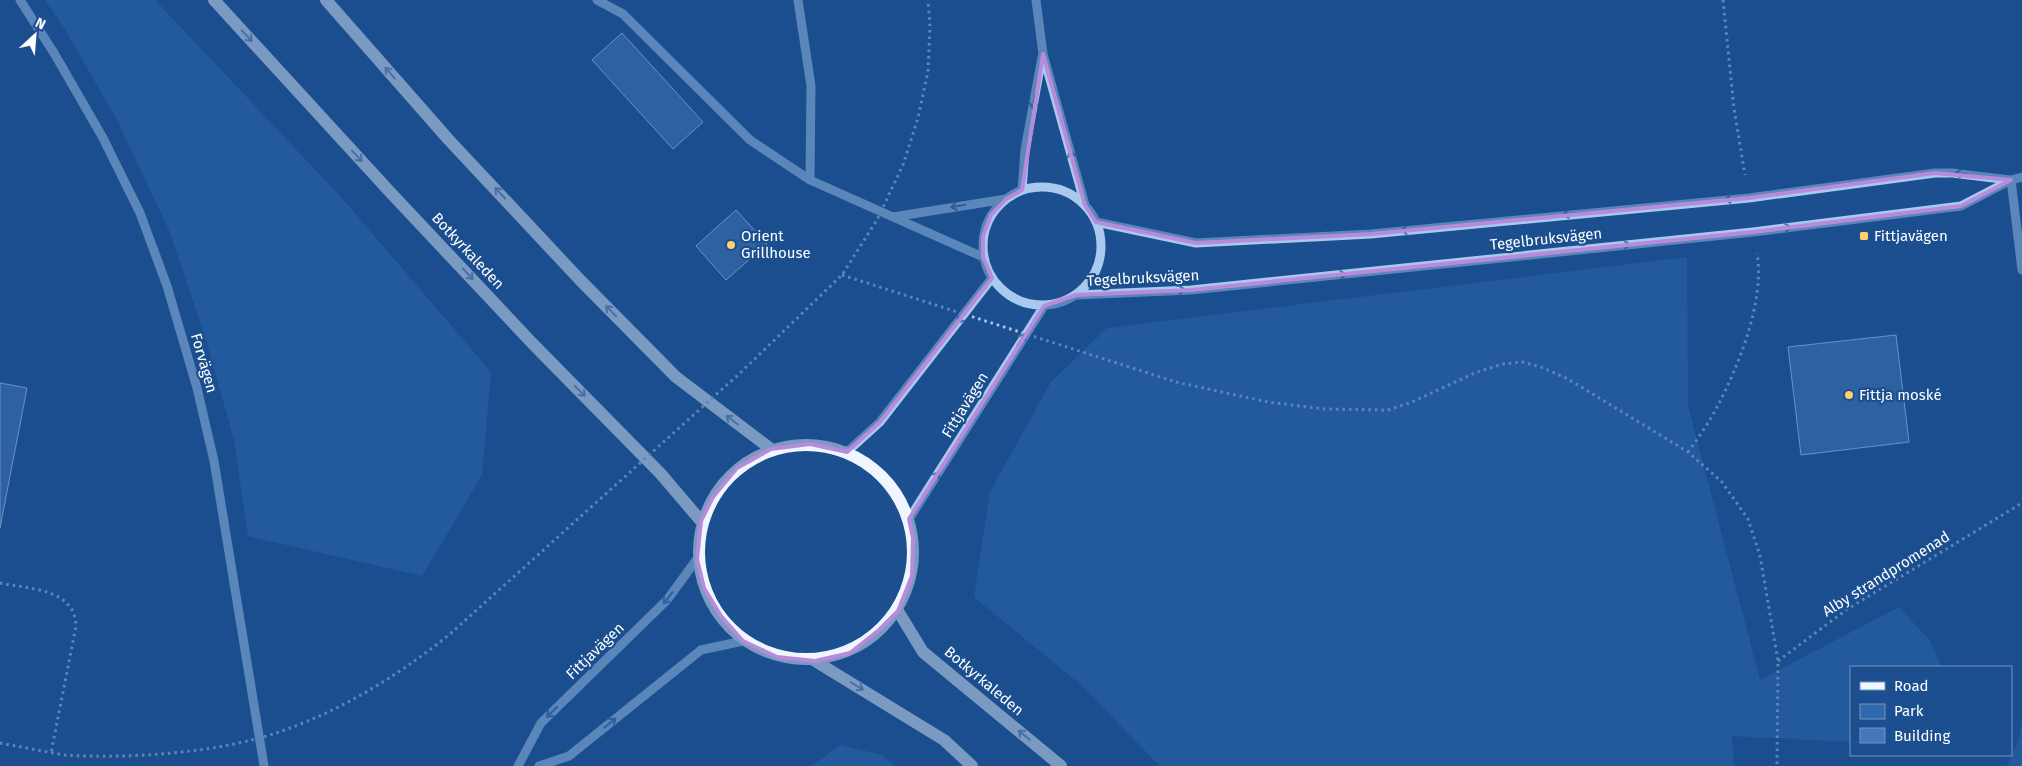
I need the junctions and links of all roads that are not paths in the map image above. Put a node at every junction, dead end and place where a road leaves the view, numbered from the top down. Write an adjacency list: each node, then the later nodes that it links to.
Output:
1 (20, 0): 29 (street, Forvägen)
2 (214, 0): 24 (main road, Botkyrkaleden, one-way to 24)
3 (326, 0): 21 (main road, one-way to 3)
4 (597, 0): 9 (street)
5 (798, 0): 9 (street)
6 (1036, 0): 7 (street)
7 (1043, 54): 11 (street, one-way to 11); 13 (street, one-way to 7)
8 (2022, 177): 10 (street, Tegelbruksvägen)
9 (810, 180): 14 (street)
10 (2011, 180): 15 (street, Tegelbruksvägen, one-way to 15); 17 (street); 19 (street, Tegelbruksvägen, one-way to 10)
11 (1022, 190): 12 (street); 13 (street)
12 (1006, 199): 14 (street, one-way to 14); 16 (street)
13 (1085, 205): 15 (street)
14 (894, 217): 16 (street)
15 (1096, 222): 19 (street)
16 (983, 257): 18 (street)
17 (2022, 270)
18 (992, 278): 20 (street); 22 (street, one-way to 22)
19 (1076, 294): 20 (street)
20 (1044, 306): 23 (street, Fittjavägen, one-way to 20)
21 (770, 450): 22 (main road); 24 (main road)
22 (847, 452): 23 (main road)
23 (909, 519): 26 (main road)
24 (702, 521): 25 (main road)
25 (697, 559): 27 (main road); 30 (street, Fittjavägen, one-way to 30)
26 (898, 611): 28 (main road); 33 (main road, Botkyrkaleden, one-way to 26)
27 (743, 641): 28 (main road); 31 (street, one-way to 27)
28 (816, 660): 32 (main road, one-way to 32)
29 (264, 766)
30 (518, 766)
31 (540, 766)
32 (972, 766)
33 (1061, 766)

